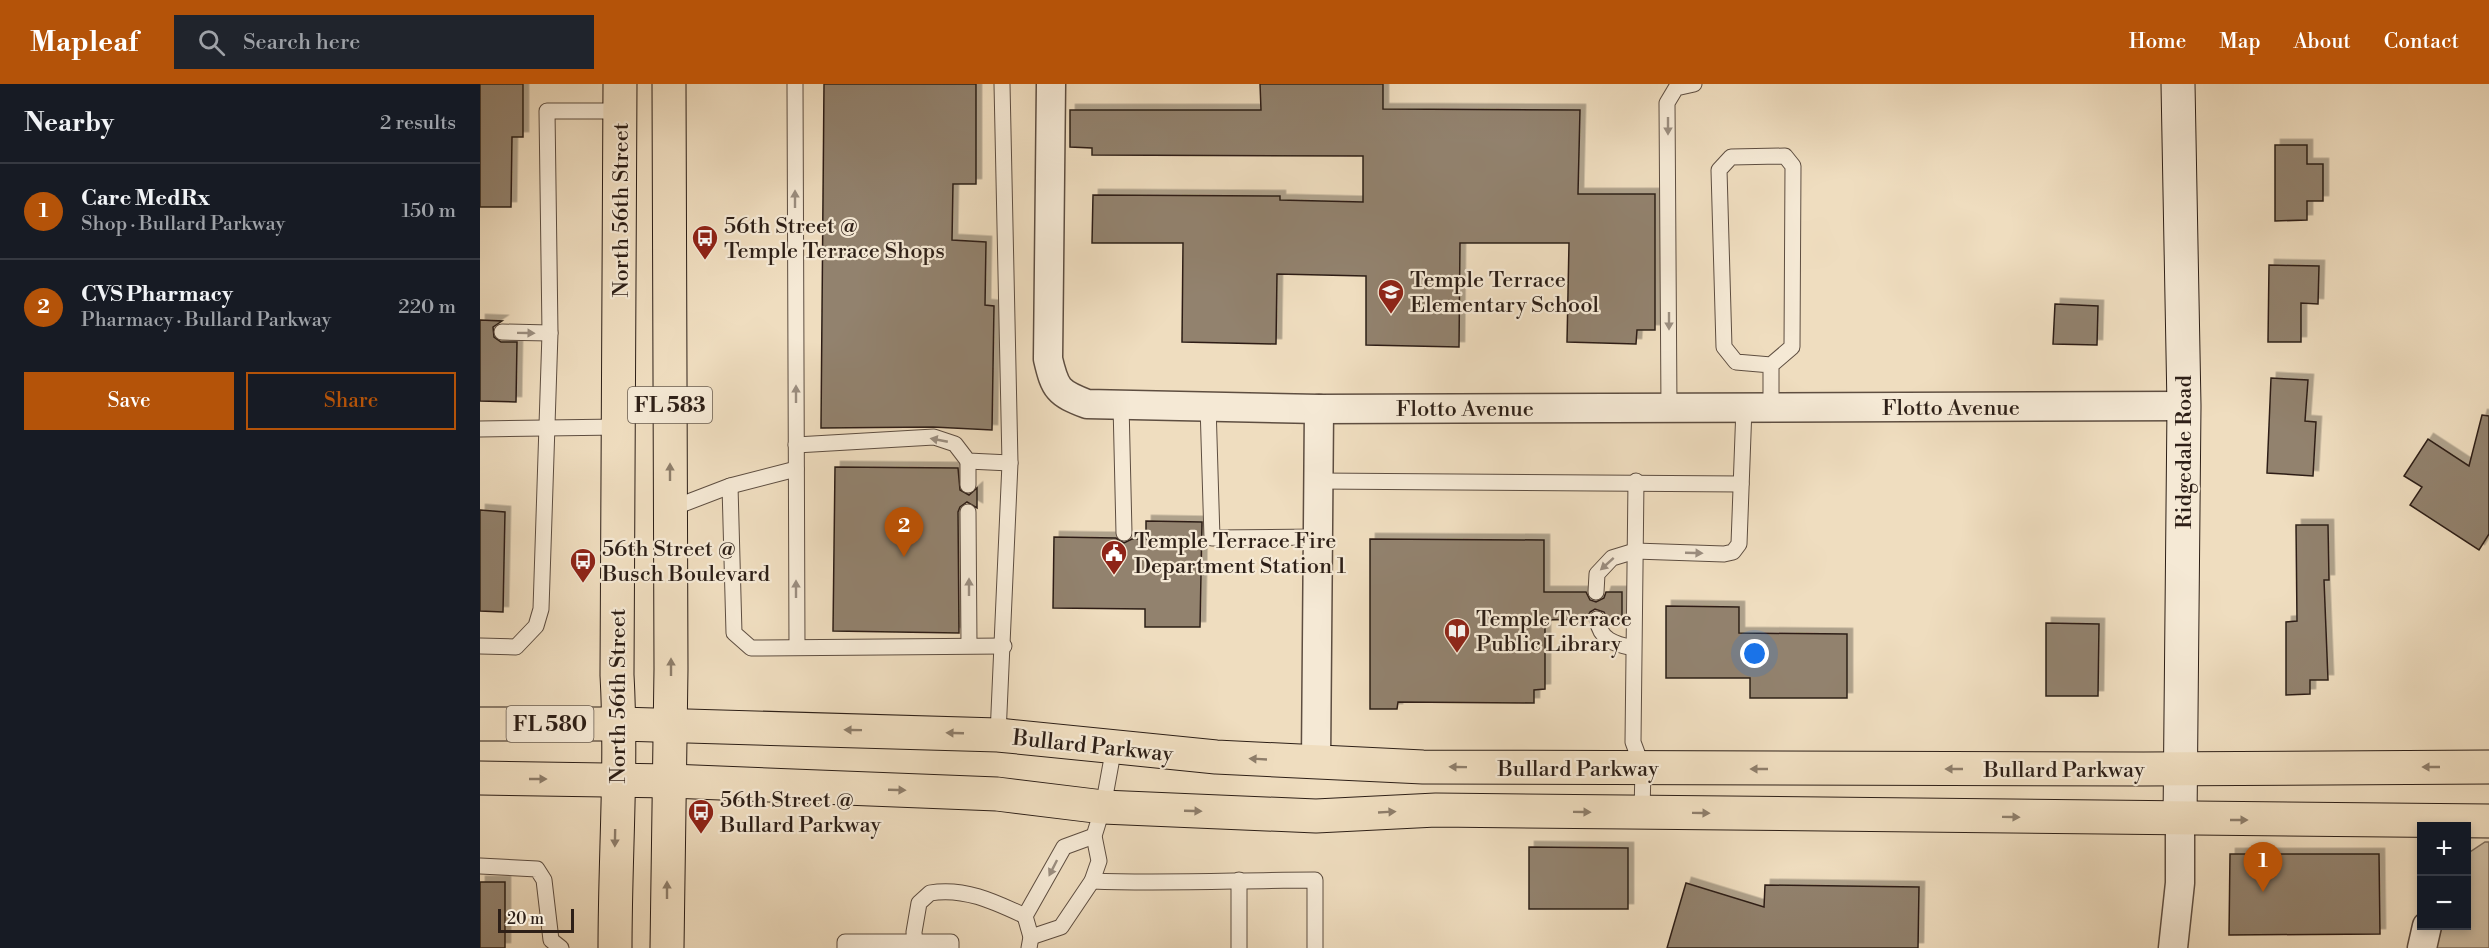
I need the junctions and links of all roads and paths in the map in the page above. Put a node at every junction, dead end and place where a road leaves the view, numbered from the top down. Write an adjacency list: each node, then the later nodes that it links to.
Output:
1 (647, 84): 9 (main road)
2 (669, 84): 9 (main road, FL 583)
3 (795, 84): 22 (lane, one-way to 3)
4 (1002, 84): 24 (lane)
5 (1051, 84): 13 (street, Flotto Avenue)
6 (1694, 84): 17 (lane, one-way to 17)
7 (2178, 84): 15 (street, Ridgedale Road)
8 (620, 97): 11 (lane); 19 (main road, North 56th Street / FL 583)
9 (669, 256): 31 (main road, FL 583, one-way to 9)
10 (502, 332): 11 (lane, one-way to 11)
11 (550, 333): 21 (lane)
12 (1771, 365): 12 (lane); 16 (lane)
13 (1121, 405): 14 (street, Flotto Avenue); 33 (lane)
14 (1208, 405): 18 (street, Flotto Avenue); 34 (lane)
15 (2184, 406): 16 (street, Flotto Avenue); 51 (street, Ridgedale Road)
16 (1757, 407): 17 (street, Flotto Avenue); 28 (lane)
17 (1669, 408): 18 (street, Flotto Avenue)
18 (1319, 409): 26 (street)
19 (619, 427): 21 (lane); 44 (main road, North 56th Street / FL 583)
20 (480, 429): 21 (lane)
21 (545, 429): 39 (lane)
22 (796, 445): 23 (lane, one-way to 22); 25 (lane)
23 (968, 461): 24 (lane); 29 (lane)
24 (1010, 463): 40 (lane)
25 (796, 469): 30 (lane); 41 (lane, one-way to 25)
26 (1318, 481): 27 (lane); 34 (street)
27 (1636, 481): 28 (lane); 35 (lane)
28 (1741, 484): 35 (lane, one-way to 28)
29 (968, 485)
30 (730, 486): 31 (lane); 41 (lane)
31 (670, 509): 45 (main road, FL 583, one-way to 31)
32 (968, 512): 38 (lane, one-way to 32)
33 (1124, 533)
34 (1318, 537): 48 (street)
35 (1635, 551): 36 (lane, one-way to 36); 42 (lane)
36 (1596, 592)
37 (1597, 619): 42 (lane)
38 (969, 645): 40 (lane); 41 (lane)
39 (480, 646)
40 (1004, 646): 46 (lane)
41 (797, 647)
42 (1633, 648): 50 (lane)
43 (480, 724): 44 (main road, FL 580)
44 (620, 724): 45 (main road, FL 580); 53 (main road, North 56th Street / FL 583)
45 (669, 726): 46 (main road, Bullard Parkway, one-way to 45); 54 (main road, FL 583)
46 (998, 735): 47 (main road, Bullard Parkway)
47 (1114, 747): 48 (main road, Bullard Parkway, one-way to 47); 58 (lane)
48 (1316, 762): 50 (main road, Bullard Parkway, one-way to 48)
49 (2487, 764): 51 (main road, Bullard Parkway, one-way to 51)
50 (1643, 769): 51 (main road, Bullard Parkway, one-way to 50); 55 (lane)
51 (2181, 769): 56 (street, Ridgedale Road)
52 (480, 778): 53 (main road, Bullard Parkway, one-way to 53)
53 (617, 780): 54 (main road, Bullard Parkway); 69 (main road, North 56th Street / FL 583, one-way to 69)
54 (670, 781): 58 (main road, Bullard Parkway, one-way to 58); 70 (main road, FL 583, one-way to 54)
55 (1642, 812): 56 (main road, Bullard Parkway, one-way to 56); 58 (main road, Bullard Parkway, one-way to 55)
56 (2180, 820): 60 (main road, Bullard Parkway, one-way to 60); 75 (street)
57 (2489, 821): 59 (main road, Bullard Parkway)
58 (1099, 822): 63 (lane); 64 (lane, one-way to 64)
59 (2471, 822)
60 (2417, 823)
61 (480, 866): 68 (lane)
62 (1239, 880): 63 (lane); 73 (lane); 74 (lane)
63 (1092, 881): 66 (lane)
64 (1025, 916): 66 (lane); 67 (lane)
65 (2426, 930): 76 (street)
66 (1030, 942)
67 (915, 945): 71 (lane); 72 (lane)
68 (561, 948)
69 (615, 948)
70 (667, 948)
71 (845, 948)
72 (951, 948)
73 (1239, 948)
74 (1315, 948)
75 (2173, 948)
76 (2422, 948)

